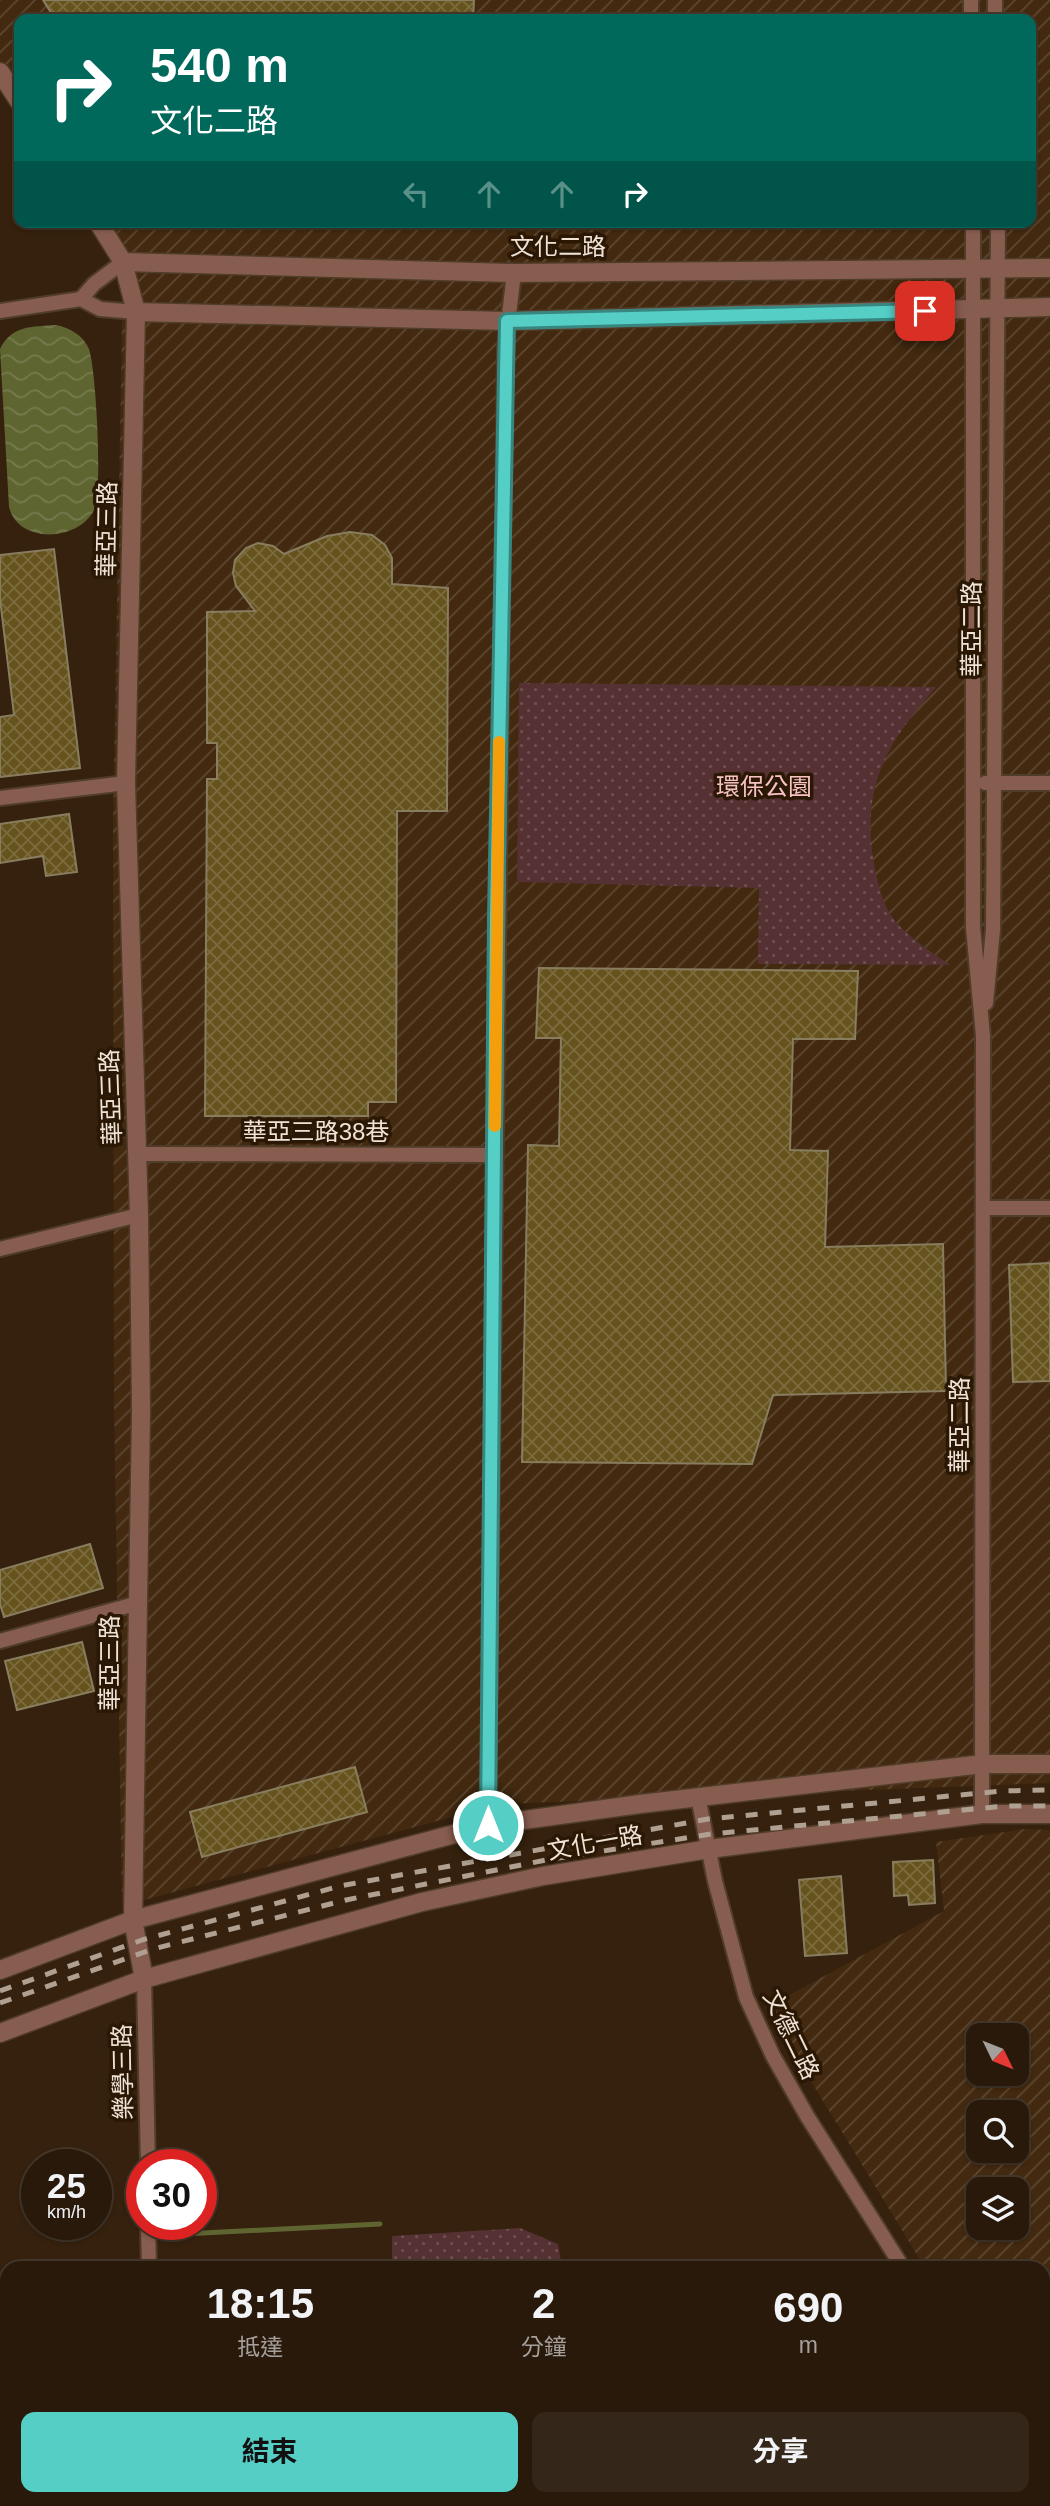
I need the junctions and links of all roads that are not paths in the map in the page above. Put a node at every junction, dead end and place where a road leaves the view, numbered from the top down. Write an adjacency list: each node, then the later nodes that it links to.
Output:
1 (0, 72): 2 (street)
2 (14, 93)
3 (102, 228): 6 (street, 華亞三路)
4 (973, 228): 9 (street, 華亞二路)
5 (998, 228): 8 (street, 華亞二路)
6 (123, 262): 10 (street, 文化二路); 11 (street); 16 (street, 華亞三路)
7 (1050, 268): 8 (street, 文化二路)
8 (998, 269): 9 (street, 文化二路); 13 (street, 華亞二路)
9 (973, 270): 10 (street, 文化二路); 14 (street, 華亞二路)
10 (514, 272): 17 (street)
11 (81, 299): 15 (street); 16 (street)
12 (1050, 307): 13 (street)
13 (997, 309): 14 (street); 20 (street, 華亞二路)
14 (972, 310): 17 (street); 19 (street, 華亞二路)
15 (0, 311)
16 (136, 312): 17 (street); 18 (street, 華亞三路)
17 (507, 321): 25 (street)
18 (126, 783): 22 (street); 24 (street, 華亞三路)
19 (974, 783): 20 (street); 23 (street, 華亞二路)
20 (994, 783): 21 (street); 23 (street, 華亞二路)
21 (1050, 783)
22 (0, 798)
23 (983, 1036): 26 (street, 華亞二路)
24 (137, 1154): 25 (street, 華亞三路38巷); 28 (street, 華亞三路)
25 (494, 1155): 37 (street)
26 (984, 1208): 27 (street); 32 (street, 華亞二路)
27 (1050, 1208)
28 (139, 1215): 29 (street); 30 (street, 華亞三路)
29 (0, 1249)
30 (135, 1604): 31 (street); 39 (street, 華亞三路)
31 (0, 1641)
32 (983, 1764): 33 (street, 文化一路); 34 (street, 文化一路); 35 (street, 華亞二路)
33 (1050, 1764)
34 (698, 1797): 37 (street, 文化一路); 38 (street, 文德二路)
35 (982, 1814): 36 (street, 文化一路); 38 (street, 文化一路)
36 (1050, 1814)
37 (488, 1825): 39 (street, 文化一路)
38 (709, 1849): 41 (street, 文化一路); 46 (street, 文德二路)
39 (133, 1920): 40 (street, 文化一路); 41 (street, 華亞三路)
40 (0, 1970)
41 (145, 1979): 42 (street, 文化一路); 43 (street, 樂學三路)
42 (0, 2033)
43 (148, 2149)
44 (149, 2240): 45 (street)
45 (149, 2261)
46 (899, 2261)

